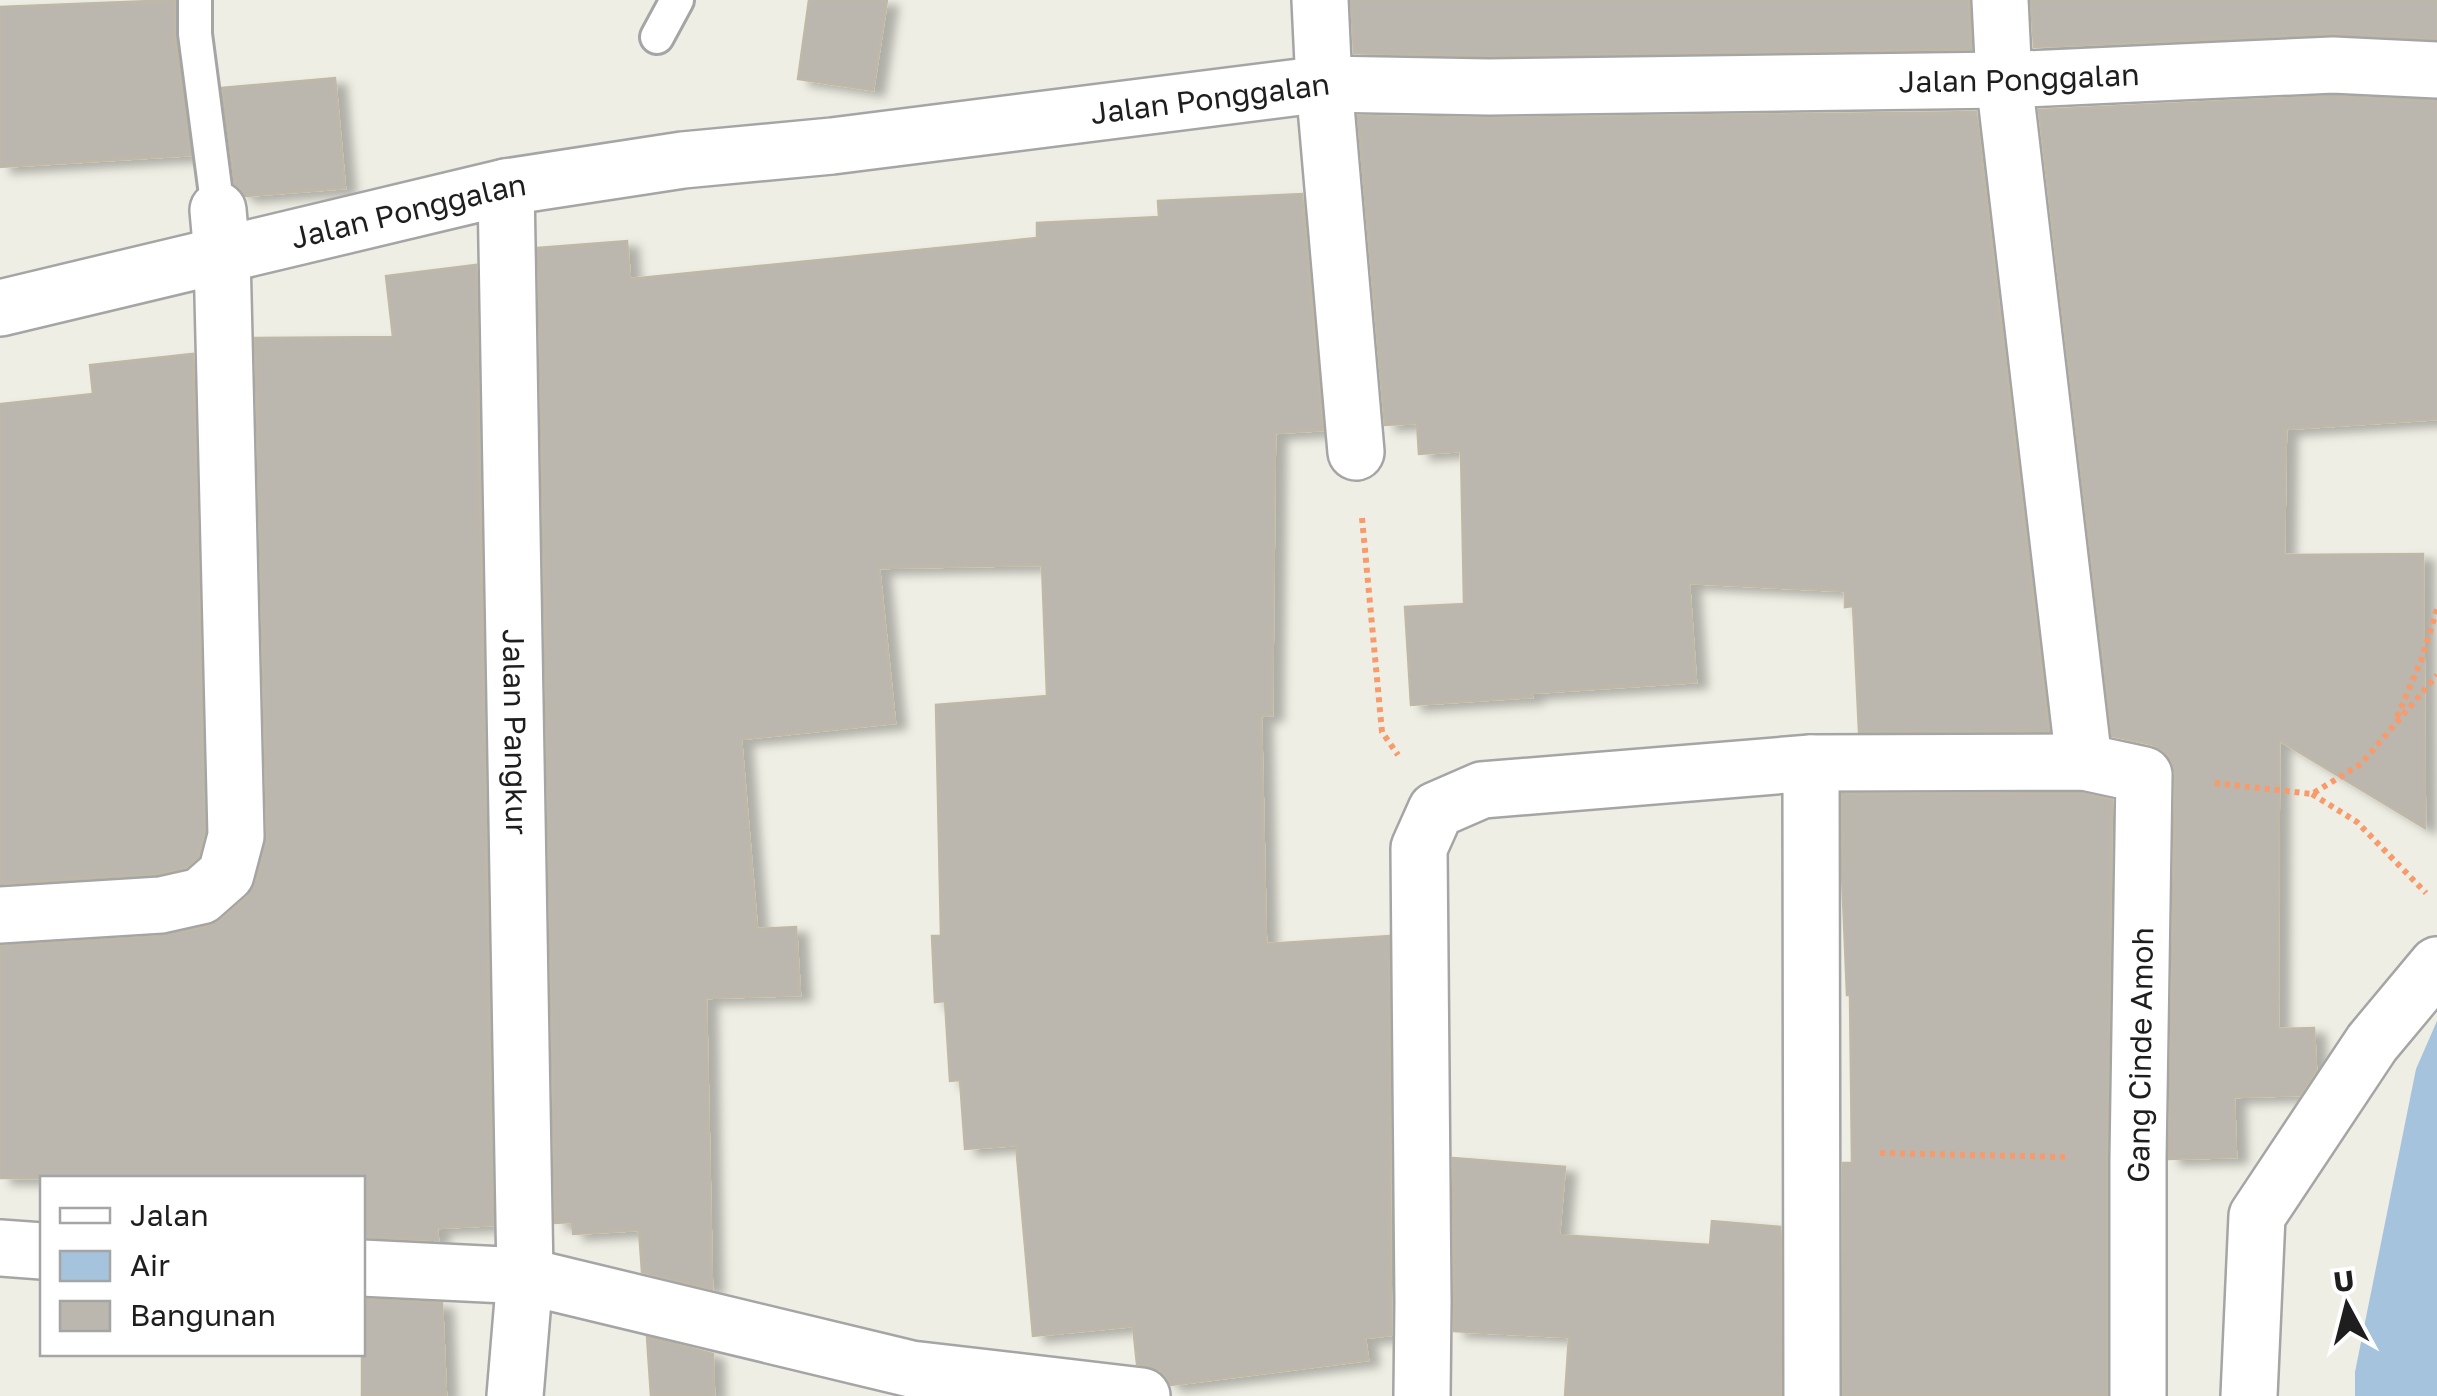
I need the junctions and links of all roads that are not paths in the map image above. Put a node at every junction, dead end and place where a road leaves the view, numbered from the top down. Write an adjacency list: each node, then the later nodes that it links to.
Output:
1 (194, 0): 10 (lane)
2 (677, 0): 5 (lane)
3 (1320, 0): 8 (street)
4 (2000, 0): 7 (street)
5 (656, 37)
6 (2437, 70): 7 (street, Jalan Ponggalan)
7 (2004, 80): 8 (street, Jalan Ponggalan); 13 (street)
8 (1324, 84): 9 (street, Jalan Ponggalan); 12 (street)
9 (506, 187): 10 (street, Jalan Ponggalan); 20 (street, Jalan Pangkur)
10 (220, 232): 11 (street, Jalan Ponggalan); 15 (street)
11 (0, 308)
12 (1356, 452)
13 (2084, 762): 14 (street); 25 (street, Gang Cinde Amoh)
14 (1811, 763): 23 (street); 24 (street)
15 (0, 914)
16 (2437, 965): 26 (street)
17 (0, 1248): 18 (street)
18 (40, 1250)
19 (365, 1268): 20 (street)
20 (525, 1276): 21 (street, Jalan Pangkur); 22 (street)
21 (515, 1396)
22 (1142, 1396)
23 (1422, 1396)
24 (1812, 1396)
25 (2138, 1396)
26 (2249, 1396)

